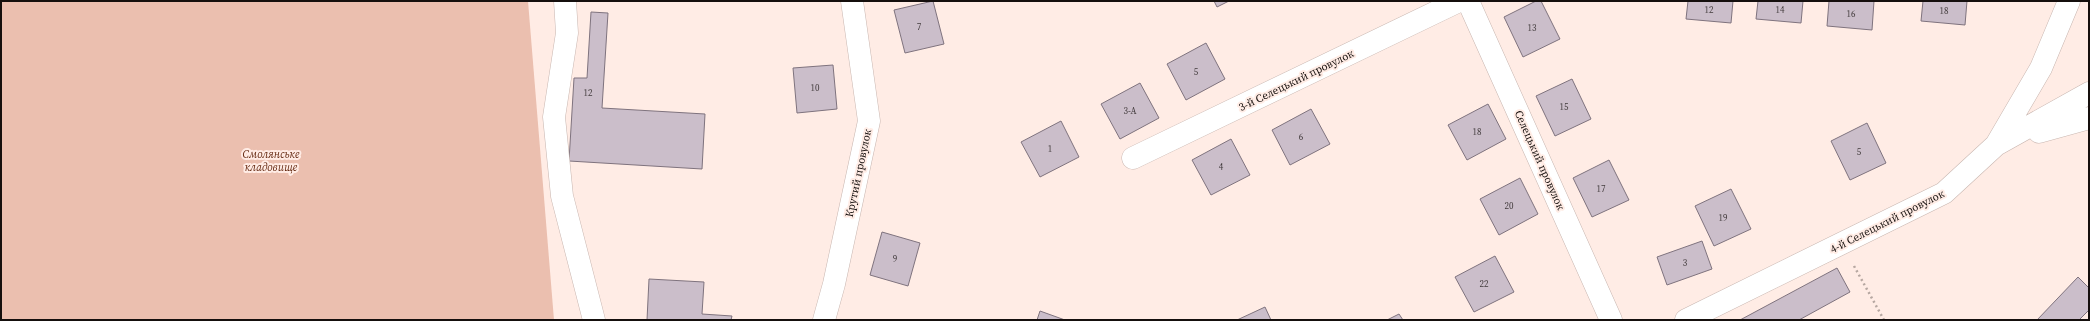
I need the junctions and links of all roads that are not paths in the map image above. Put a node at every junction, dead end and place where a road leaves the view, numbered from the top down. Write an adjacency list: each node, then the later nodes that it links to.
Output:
1 (565, 1): 10 (street)
2 (852, 1): 11 (street, Крутий провулок)
3 (1459, 1): 9 (street, 3-й Селецький провулок)
4 (1468, 1): 12 (street, Селецький провулок)
5 (2069, 1): 8 (street, 4-й Селецький провулок)
6 (2089, 93): 8 (street)
7 (2089, 118): 8 (street)
8 (1996, 145): 13 (street, 4-й Селецький провулок)
9 (1133, 158)
10 (594, 320)
11 (824, 320)
12 (1611, 320)
13 (1686, 320)

